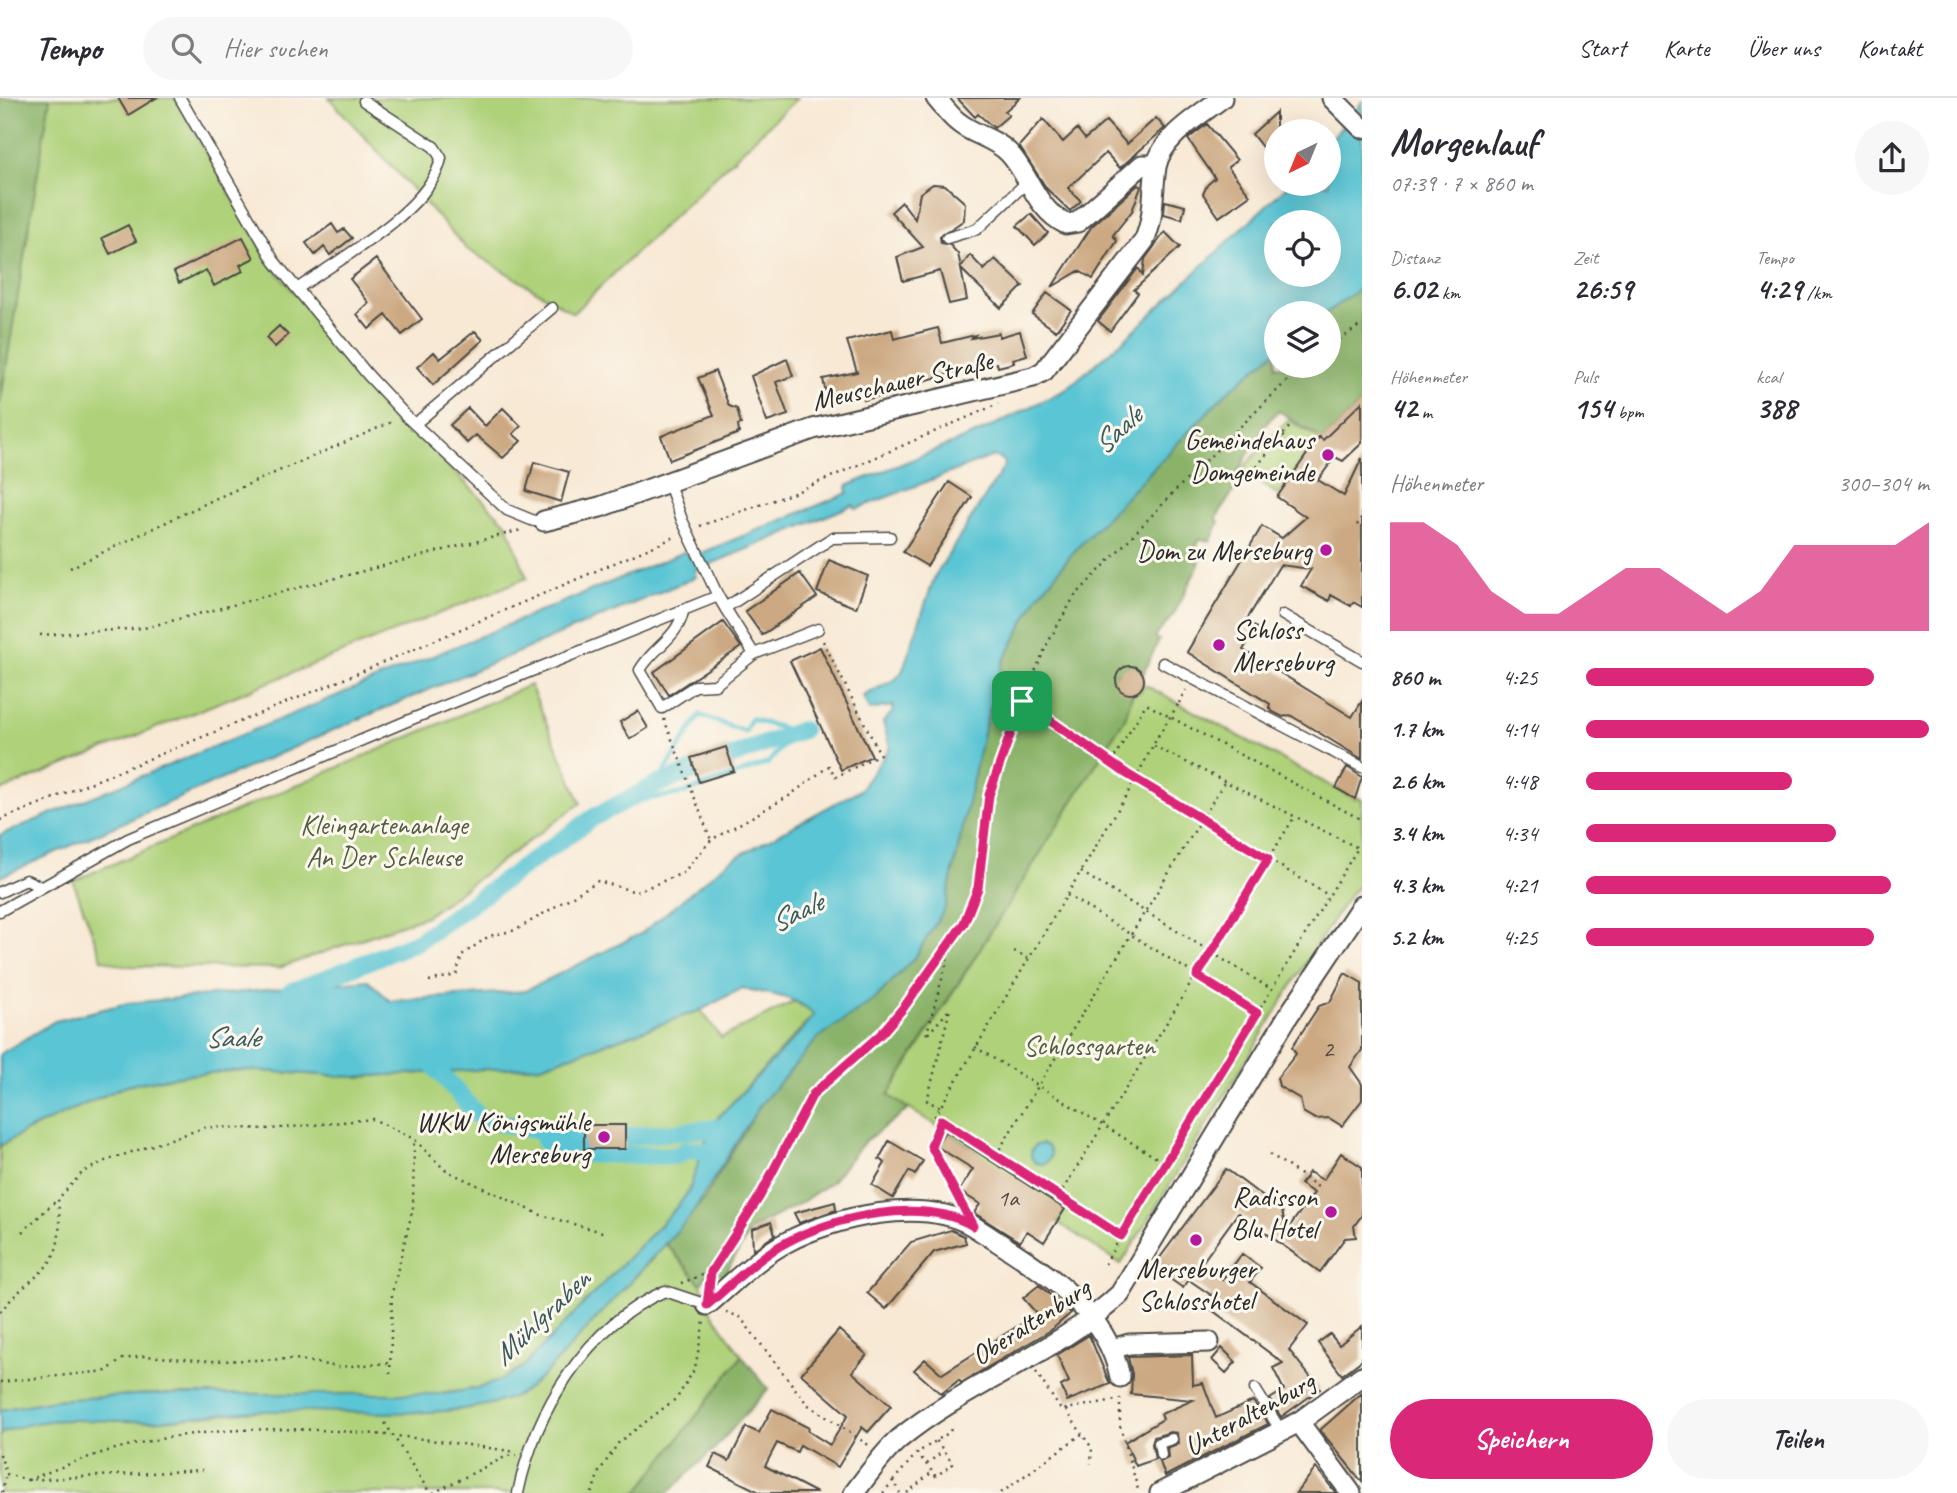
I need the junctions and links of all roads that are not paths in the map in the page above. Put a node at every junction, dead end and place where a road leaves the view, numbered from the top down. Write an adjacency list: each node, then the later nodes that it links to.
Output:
1 (180, 98): 10 (lane)
2 (936, 98): 8 (street)
3 (1222, 98): 7 (street, Meuschauer Straße)
4 (1333, 99): 6 (street)
5 (364, 102): 10 (lane)
6 (1362, 128)
7 (1156, 165): 8 (street); 13 (street, Meuschauer Straße)
8 (1026, 183): 9 (lane)
9 (947, 238)
10 (297, 289): 12 (lane)
11 (552, 308): 12 (lane)
12 (412, 421): 14 (lane)
13 (668, 481): 14 (street, Meuschauer Straße); 16 (lane)
14 (544, 521)
15 (890, 537): 17 (lane)
16 (718, 596): 17 (lane); 18 (lane)
17 (725, 608): 21 (lane)
18 (683, 612): 21 (lane); 25 (lane)
19 (1283, 615): 22 (lane)
20 (818, 629): 21 (lane)
21 (754, 654)
22 (1362, 661)
23 (1163, 663): 24 (lane)
24 (1362, 767)
25 (41, 887): 26 (lane); 27 (lane)
26 (0, 892)
27 (0, 911)
28 (1360, 912): 30 (street, Oberaltenburg)
29 (707, 1305): 30 (street); 41 (lane)
30 (1094, 1318): 32 (street); 42 (street, Oberaltenburg)
31 (1209, 1342): 32 (street)
32 (1112, 1349): 34 (street)
33 (1362, 1376): 36 (street, Unteraltenburg)
34 (1120, 1377)
35 (1255, 1389): 37 (lane)
36 (1299, 1422): 37 (street, Unteraltenburg); 43 (street)
37 (1281, 1431): 40 (street, Unteraltenburg)
38 (1172, 1439): 39 (lane)
39 (1161, 1455)
40 (1168, 1485)
41 (518, 1493)
42 (854, 1493)
43 (1351, 1493)

